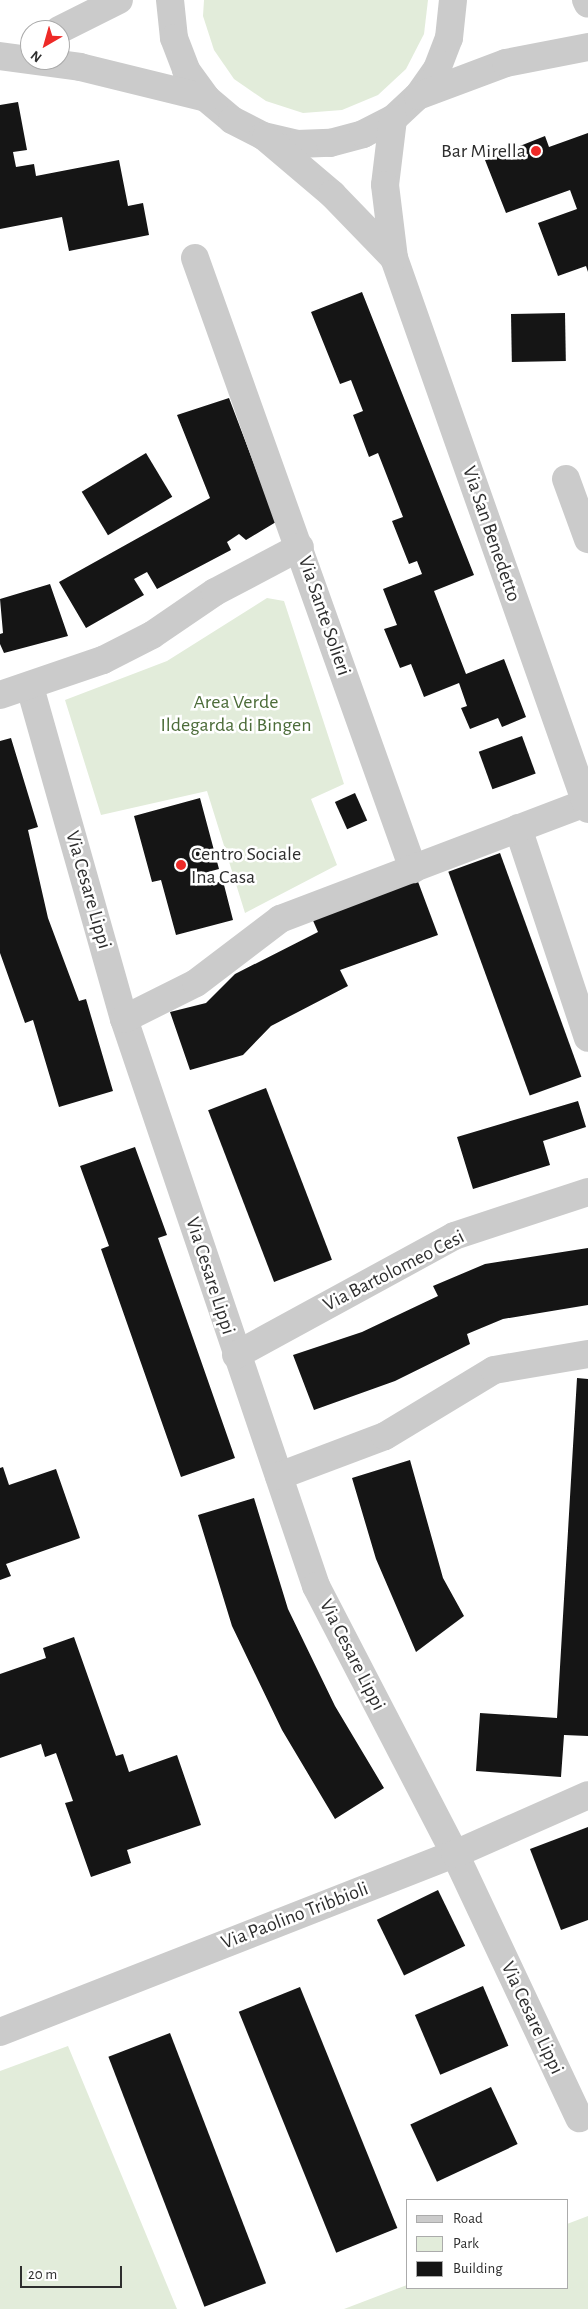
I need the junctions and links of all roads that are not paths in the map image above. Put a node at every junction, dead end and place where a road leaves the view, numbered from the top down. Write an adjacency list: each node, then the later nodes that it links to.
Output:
1 (119, 0): 6 (street)
2 (170, 0): 11 (street)
3 (453, 0): 10 (street)
4 (586, 0): 5 (street)
5 (588, 4)
6 (70, 24)
7 (20, 46): 9 (street)
8 (588, 47): 10 (street)
9 (0, 55): 11 (street)
10 (418, 96): 12 (street)
11 (206, 98): 13 (street)
12 (393, 119): 13 (street); 15 (street, Via San Benedetto)
13 (263, 136): 15 (street, Via San Benedetto)
14 (195, 258): 18 (street, Via Sante Solieri)
15 (394, 258): 21 (street, Via San Benedetto)
16 (566, 479): 17 (street)
17 (588, 539)
18 (300, 547): 19 (street); 23 (street, Via Sante Solieri)
19 (30, 687): 20 (street); 24 (street, Via Cesare Lippi)
20 (0, 695)
21 (587, 806): 22 (street)
22 (518, 828): 23 (street); 25 (street)
23 (413, 869): 24 (street)
24 (124, 1019): 28 (street, Via Cesare Lippi)
25 (588, 1038)
26 (588, 1192): 28 (street, Via Bartolomeo Cesi)
27 (588, 1354): 29 (street)
28 (236, 1355): 29 (street, Via Cesare Lippi)
29 (279, 1476): 31 (street, Via Cesare Lippi)
30 (588, 1795): 31 (street, Via Paolino Tribbioli)
31 (455, 1854): 32 (street, Via Paolino Tribbioli); 33 (street, Via Cesare Lippi)
32 (0, 2032)
33 (579, 2118)

